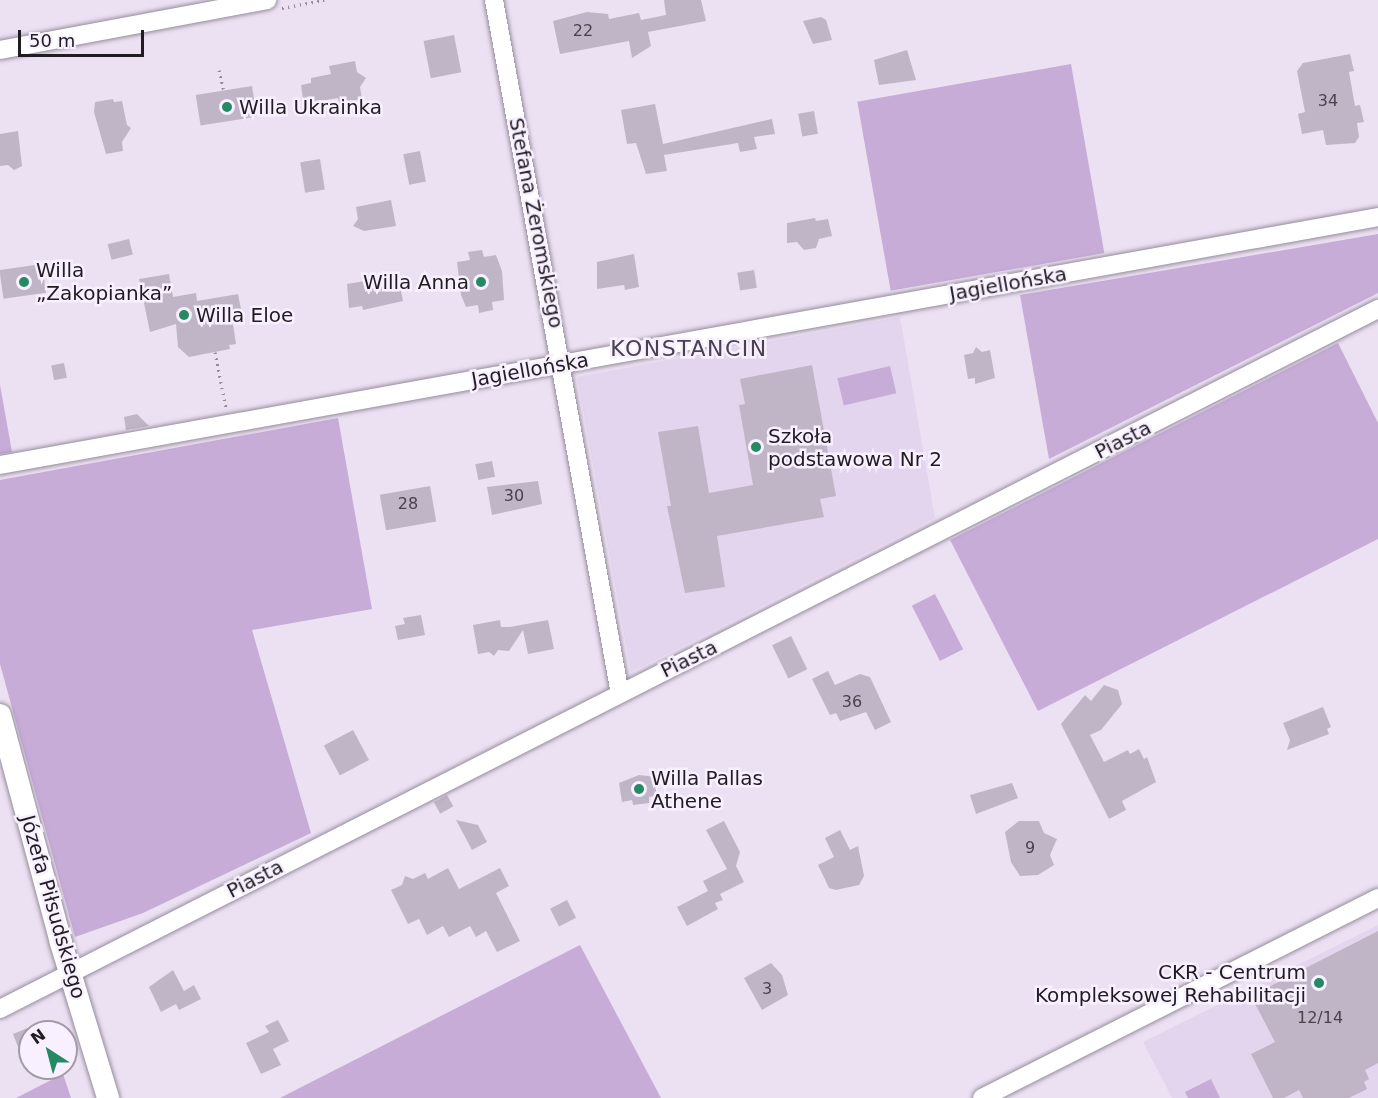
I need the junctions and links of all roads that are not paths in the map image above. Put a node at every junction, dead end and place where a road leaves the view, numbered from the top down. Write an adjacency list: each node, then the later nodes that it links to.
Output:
1 (267, 0): 3 (street)
2 (494, 0): 6 (street, Stefana Żeromskiego)
3 (0, 50)
4 (1378, 217): 6 (street, Jagiellońska)
5 (1378, 309): 8 (street, Piasta)
6 (562, 365): 7 (street, Jagiellońska); 8 (street, Stefana Żeromskiego)
7 (0, 465)
8 (620, 694): 11 (street, Piasta)
9 (0, 715): 11 (street, Józefa Piłsudskiego)
10 (1378, 898): 14 (street)
11 (70, 973): 12 (street, Piasta); 13 (street, Józefa Piłsudskiego)
12 (0, 1009)
13 (108, 1098)
14 (982, 1098)

